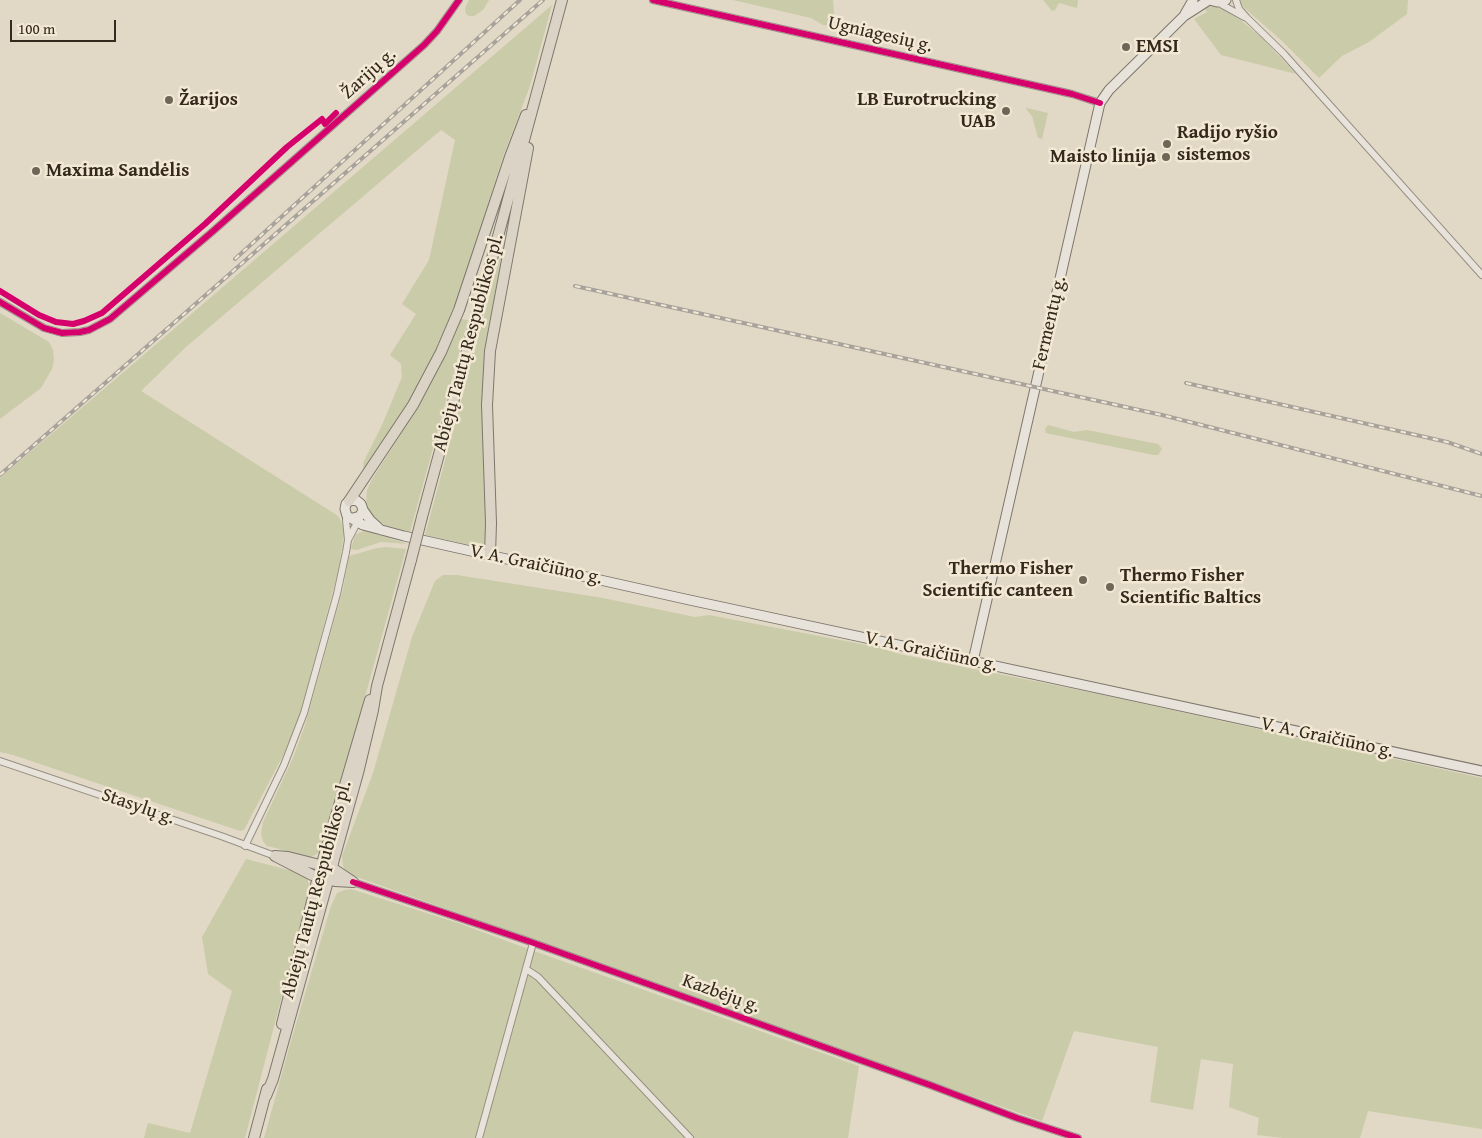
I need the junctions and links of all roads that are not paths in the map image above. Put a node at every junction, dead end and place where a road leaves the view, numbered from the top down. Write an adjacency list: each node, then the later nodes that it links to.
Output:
1 (459, 0): 14 (street, Žarijų g.)
2 (562, 0): 10 (highway, Abiejų Tautų Respublikos pl.)
3 (653, 0): 11 (street, Ugniagesių g.)
4 (1193, 0): 8 (main road, Fermentų g.)
5 (1226, 0): 7 (main road)
6 (1236, 0): 9 (street)
7 (1212, 1): 8 (main road, Fermentų g.); 9 (street)
8 (1184, 16): 11 (main road, Fermentų g.)
9 (1247, 18): 13 (street)
10 (537, 91): 12 (highway, Abiejų Tautų Respublikos pl.); 15 (highway)
11 (1100, 103): 20 (main road, Fermentų g.)
12 (532, 110): 19 (highway); 21 (highway, Abiejų Tautų Respublikos pl., bridge)
13 (1482, 275)
14 (0, 302)
15 (350, 501): 16 (main road); 16 (main road)
16 (356, 516): 17 (main road); 17 (main road, V. A. Graičiūno g.); 18 (street); 18 (street)
17 (381, 530): 19 (main road, V. A. Graičiūno g.)
18 (348, 540): 24 (street)
19 (490, 556): 20 (main road, V. A. Graičiūno g.)
20 (973, 661): 23 (main road, V. A. Graičiūno g.)
21 (377, 686): 26 (highway, Abiejų Tautų Respublikos pl.); 27 (highway, Abiejų Tautų Respublikos pl.)
22 (0, 762): 24 (street, Stasylų g.)
23 (1482, 772)
24 (245, 846): 25 (street, Stasylų g.)
25 (275, 856): 26 (highway); 28 (highway)
26 (321, 865): 27 (highway); 28 (highway, Abiejų Tautų Respublikos pl.)
27 (332, 868): 29 (highway, Abiejų Tautų Respublikos pl.); 30 (highway)
28 (318, 877): 29 (highway); 33 (highway, Abiejų Tautų Respublikos pl.)
29 (328, 880): 30 (highway); 33 (highway, Abiejų Tautų Respublikos pl.)
30 (353, 882): 31 (street, Kazbėjų g.)
31 (533, 943): 32 (street); 37 (street, Kazbėjų g.)
32 (526, 969): 35 (street); 36 (street)
33 (266, 1096): 34 (highway, Abiejų Tautų Respublikos pl.)
34 (254, 1138)
35 (479, 1138)
36 (690, 1138)
37 (1078, 1138)

